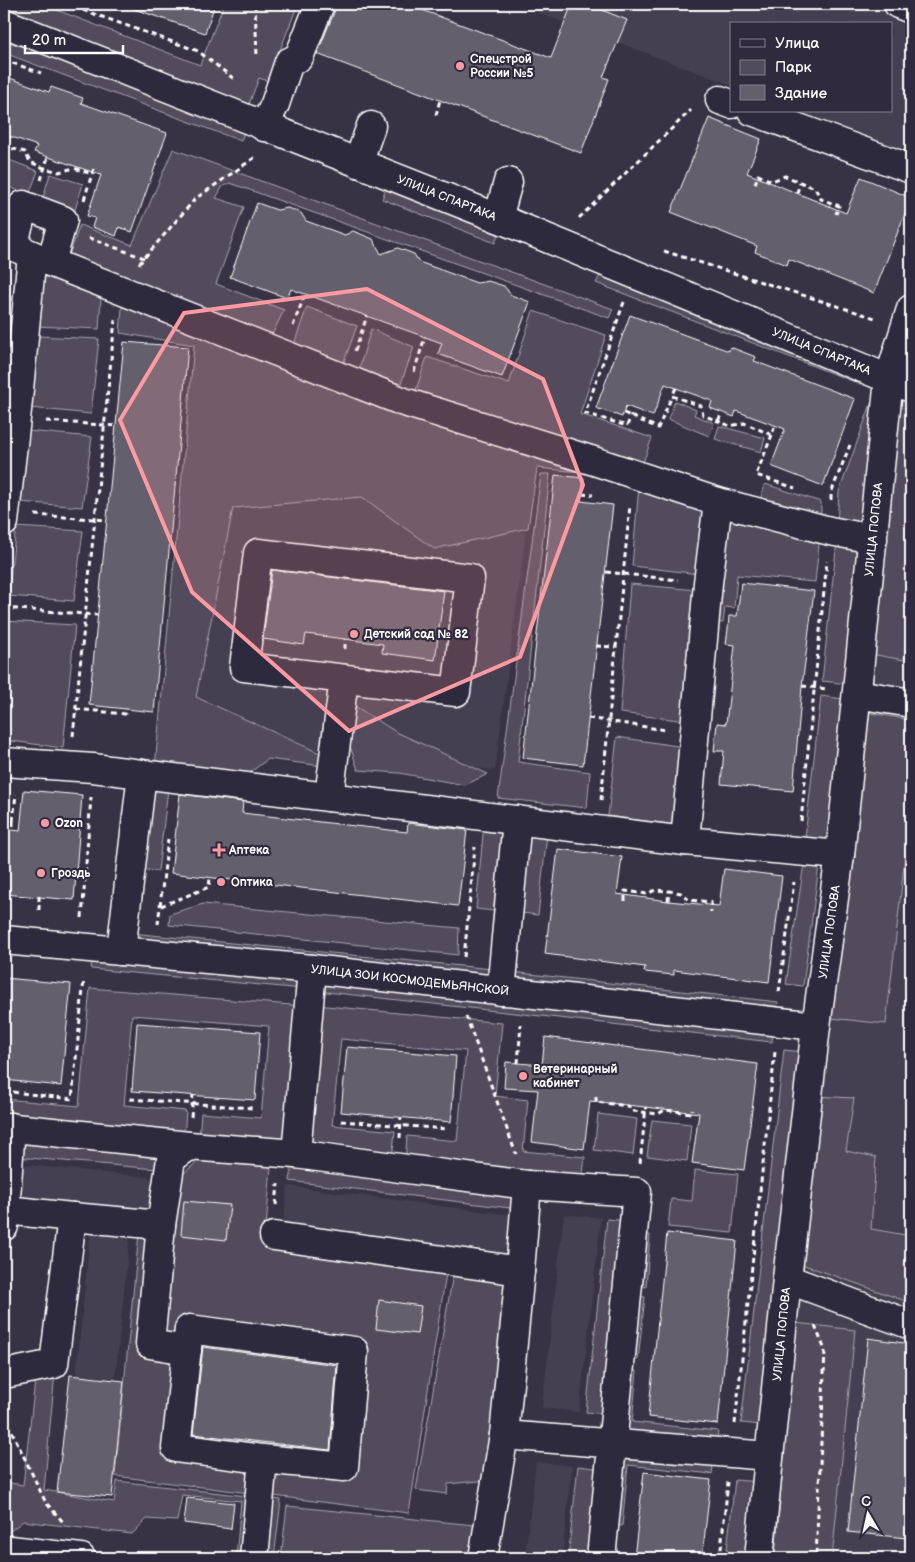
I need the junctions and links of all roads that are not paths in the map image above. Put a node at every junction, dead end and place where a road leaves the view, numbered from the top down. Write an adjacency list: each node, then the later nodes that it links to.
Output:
1 (320, 4): 7 (street)
2 (898, 4): 3 (street)
3 (911, 9)
4 (4, 23): 7 (street, УЛИЦА СПАРТАКА)
5 (755, 112): 9 (street)
6 (370, 126): 8 (street)
7 (258, 138): 8 (street, УЛИЦА СПАРТАКА)
8 (358, 163): 11 (street, УЛИЦА СПАРТАКА)
9 (911, 169)
10 (508, 182): 11 (street)
11 (498, 218): 15 (street, УЛИЦА СПАРТАКА)
12 (11, 222): 13 (street); 13 (street)
13 (42, 259): 16 (street); 17 (street)
14 (911, 309): 15 (street, УЛИЦА ПОПОВА)
15 (900, 384): 18 (street, УЛИЦА ПОПОВА)
16 (718, 502): 18 (street); 26 (street)
17 (5, 505)
18 (873, 539): 20 (street, УЛИЦА ПОПОВА)
19 (344, 679): 19 (street); 24 (street)
20 (856, 694): 21 (street); 27 (street, УЛИЦА ПОПОВА)
21 (911, 703)
22 (4, 762): 23 (street)
23 (142, 774): 24 (street); 28 (street)
24 (329, 797): 25 (street)
25 (516, 820): 26 (street); 31 (street)
26 (685, 841): 27 (street)
27 (840, 855): 32 (street, УЛИЦА ПОПОВА)
28 (122, 938): 29 (street, УЛИЦА ЗОИ КОСМОДЕМЬЯНСКОЙ); 30 (street, УЛИЦА ЗОИ КОСМОДЕМЬЯНСКОЙ)
29 (4, 940)
30 (312, 969): 31 (street, УЛИЦА ЗОИ КОСМОДЕМЬЯНСКОЙ); 35 (street)
31 (501, 992): 32 (street, УЛИЦА ЗОИ КОСМОДЕМЬЯНСКОЙ)
32 (816, 1026): 42 (street, УЛИЦА ПОПОВА)
33 (8, 1127): 34 (street); 38 (street)
34 (190, 1146): 35 (street); 39 (street)
35 (288, 1154): 36 (street)
36 (527, 1185): 41 (street); 47 (street)
37 (72, 1217): 38 (street); 39 (street); 45 (street)
38 (5, 1218)
39 (161, 1225): 44 (street)
40 (274, 1236): 41 (street)
41 (520, 1271): 46 (street)
42 (787, 1279): 43 (street); 48 (street, УЛИЦА ПОПОВА)
43 (911, 1325)
44 (187, 1350): 49 (street); 49 (street)
45 (4, 1374)
46 (504, 1435): 47 (street); 53 (street)
47 (612, 1442): 48 (street); 54 (street)
48 (769, 1456): 55 (street, УЛИЦА ПОПОВА)
49 (263, 1458): 52 (street)
50 (4, 1554): 51 (street)
51 (81, 1558)
52 (254, 1558)
53 (483, 1558)
54 (601, 1558)
55 (759, 1558)

